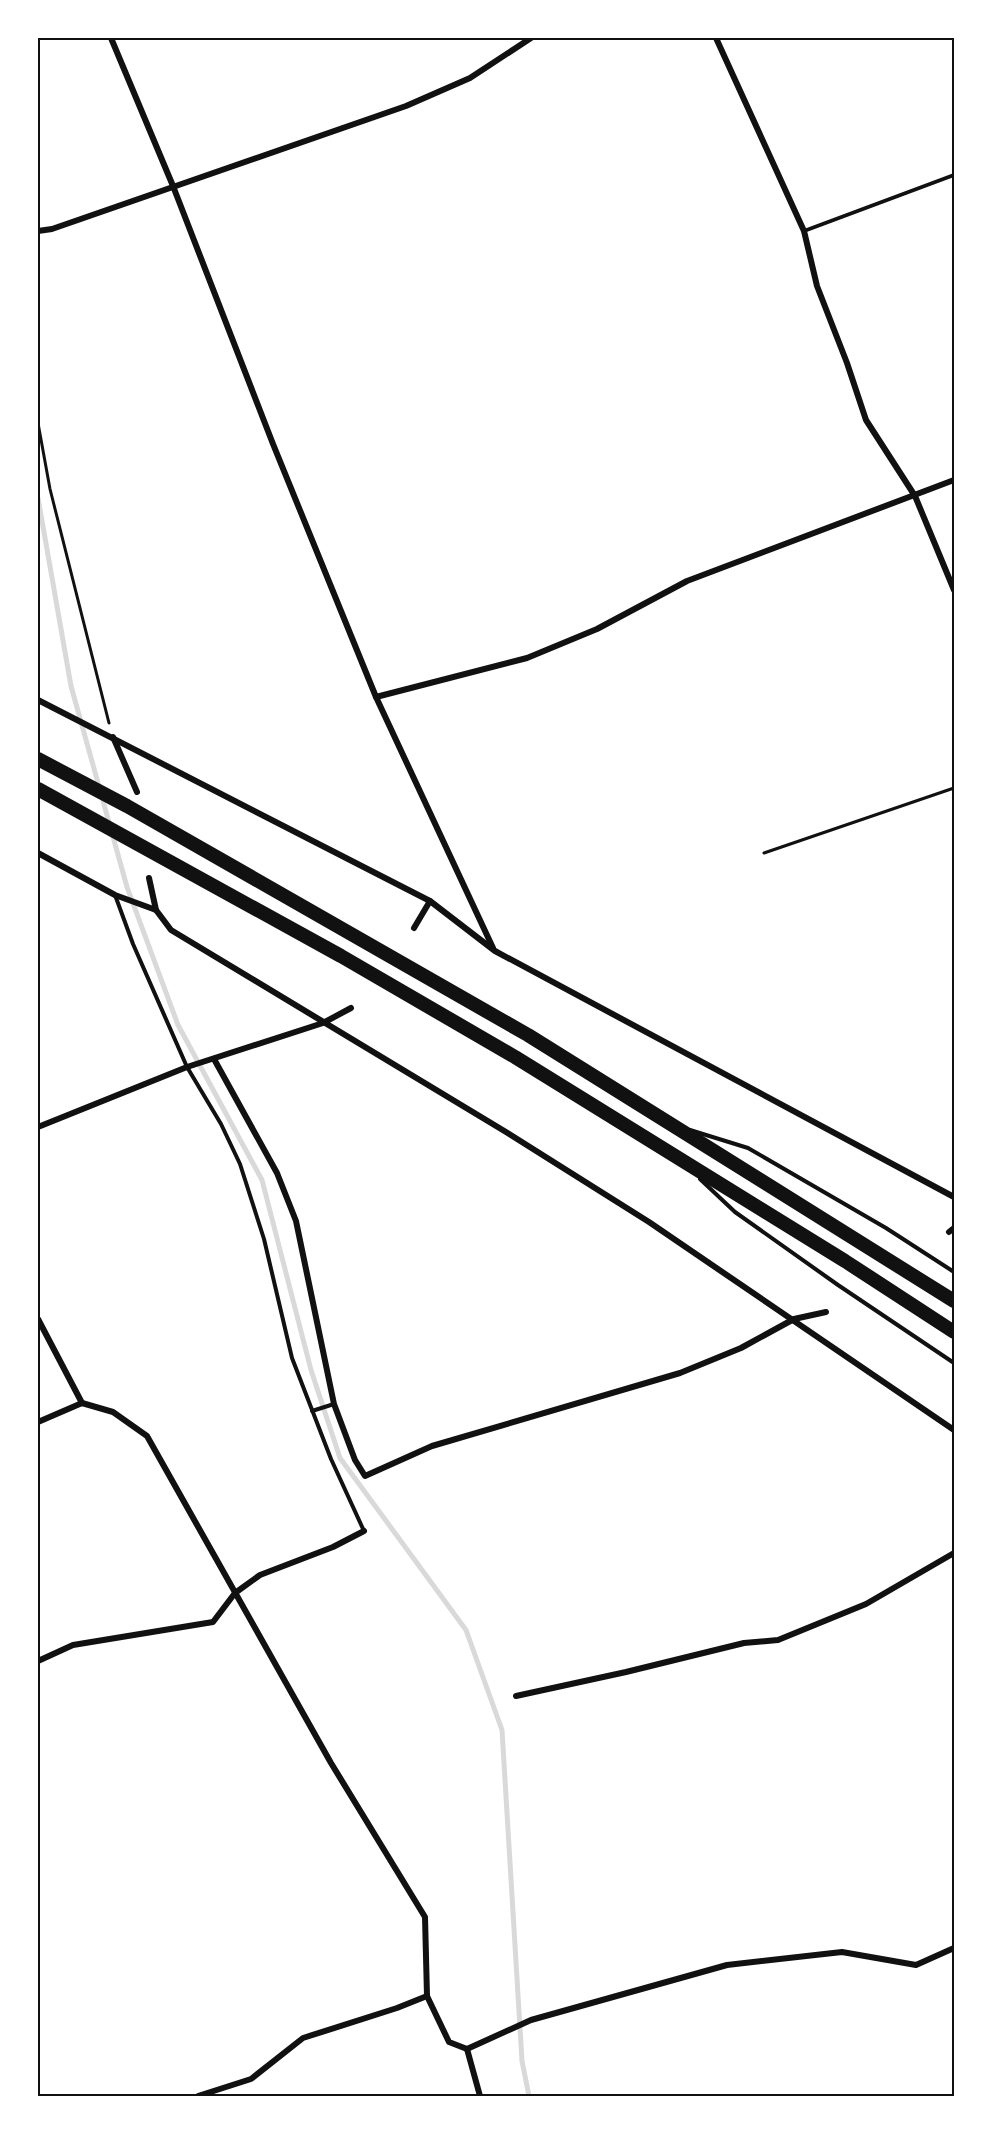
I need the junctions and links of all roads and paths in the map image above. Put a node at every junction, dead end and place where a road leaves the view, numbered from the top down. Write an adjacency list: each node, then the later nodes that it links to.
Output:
1 (111, 38): 5 (street)
2 (531, 38): 5 (street)
3 (716, 38): 7 (street)
4 (954, 175): 7 (lane)
5 (173, 186): 6 (street); 12 (street)
6 (38, 231)
7 (804, 231): 10 (street)
8 (38, 423): 14 (path)
9 (954, 480): 10 (street)
10 (915, 496): 11 (street); 12 (street)
11 (954, 590)
12 (376, 697): 26 (street)
13 (38, 700): 14 (street)
14 (112, 737): 18 (street); 23 (street)
15 (38, 759): 31 (highway)
16 (954, 788): 20 (path)
17 (38, 789): 33 (highway)
18 (137, 792)
19 (38, 853): 22 (street)
20 (764, 853)
21 (149, 878): 24 (street)
22 (119, 897): 24 (street); 30 (lane)
23 (430, 901): 25 (street); 26 (street)
24 (156, 910): 28 (street)
25 (414, 928)
26 (495, 951): 34 (street)
27 (351, 1008): 28 (street)
28 (323, 1023): 29 (street); 39 (street)
29 (212, 1060): 30 (street); 43 (street)
30 (189, 1067): 32 (street); 44 (lane)
31 (670, 1123): 35 (lane); 36 (highway)
32 (38, 1127)
33 (679, 1158): 40 (highway); 41 (lane)
34 (954, 1197)
35 (954, 1272)
36 (954, 1300)
37 (826, 1312): 39 (street)
38 (38, 1319): 42 (street)
39 (794, 1319): 43 (street); 46 (street)
40 (954, 1332)
41 (954, 1363)
42 (82, 1403): 45 (street); 49 (street)
43 (332, 1405): 44 (lane)
44 (312, 1411): 47 (lane)
45 (38, 1422)
46 (954, 1430)
47 (364, 1531): 49 (street)
48 (954, 1553): 51 (street)
49 (235, 1593): 50 (street); 53 (street)
50 (38, 1661)
51 (516, 1696)
52 (954, 1948): 54 (street)
53 (428, 1996): 54 (street); 55 (street)
54 (467, 2049): 56 (street)
55 (198, 2097)
56 (480, 2097)

